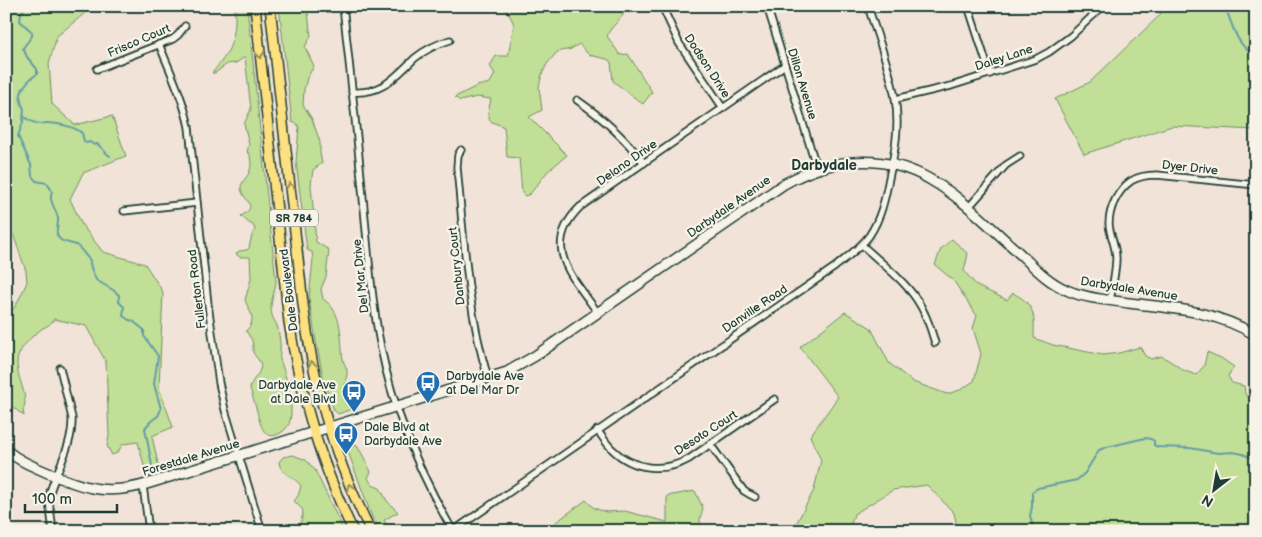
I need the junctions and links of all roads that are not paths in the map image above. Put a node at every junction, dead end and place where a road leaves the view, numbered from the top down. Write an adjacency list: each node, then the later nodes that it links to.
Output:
1 (255, 6): 39 (main road, Dale Boulevard / SR 784, one-way to 39)
2 (270, 6): 37 (main road, Dale Boulevard / SR 784, one-way to 2)
3 (343, 6): 15 (street, Del Mar Drive)
4 (662, 6): 18 (street, Dodson Drive)
5 (767, 6): 12 (street, Dillon Avenue)
6 (868, 6): 16 (street, Danville Road)
7 (968, 6): 14 (street)
8 (1103, 6): 14 (street, Daley Lane)
9 (185, 26): 11 (street, Frisco Court)
10 (450, 40): 15 (street)
11 (159, 44): 13 (street, Frisco Court); 25 (street, Fullerton Road)
12 (785, 65): 18 (street, Delano Drive); 23 (street, Dillon Avenue)
13 (97, 69)
14 (990, 74): 16 (street, Daley Lane)
15 (352, 92): 36 (street, Del Mar Drive)
16 (896, 99): 22 (street, Danville Road)
17 (577, 100): 21 (street)
18 (723, 108): 21 (street, Delano Drive)
19 (461, 150): 34 (street, Danbury Court)
20 (1020, 156): 26 (street)
21 (644, 163): 30 (street, Delano Drive)
22 (892, 165): 23 (street, Darbydale Avenue); 26 (street, Darbydale Avenue); 28 (street, Danville Road)
23 (817, 169): 30 (street, Darbydale Avenue)
24 (1256, 185): 29 (street, Dyer Drive)
25 (197, 203): 27 (street); 42 (street, Fullerton Road)
26 (968, 208): 29 (street, Darbydale Avenue)
27 (124, 211)
28 (862, 245): 32 (street); 38 (street, Danville Road)
29 (1110, 301): 31 (street, Darbydale Avenue)
30 (598, 313): 34 (street, Darbydale Avenue)
31 (1256, 335)
32 (935, 344)
33 (60, 368): 43 (street)
34 (488, 378): 36 (street, Darbydale Avenue)
35 (775, 399): 40 (street, Desoto Court)
36 (396, 406): 37 (street, Darbydale Avenue); 51 (street, Del Mar Drive)
37 (328, 428): 39 (street, Forestdale Avenue); 50 (main road, Dale Boulevard / SR 784, one-way to 37)
38 (596, 430): 40 (street, Desoto Court); 51 (street, Danville Road)
39 (314, 433): 42 (street, Forestdale Avenue); 49 (main road, Dale Boulevard / SR 784)
40 (710, 444): 45 (street)
41 (6, 450): 43 (street, Forestdale Avenue)
42 (239, 456): 44 (street, Forestdale Avenue); 48 (street, Fullerton Road)
43 (56, 477): 44 (street, Forestdale Avenue); 46 (street)
44 (143, 486): 47 (street)
45 (755, 496)
46 (53, 531)
47 (150, 531)
48 (262, 531)
49 (353, 531)
50 (370, 531)
51 (453, 531)

